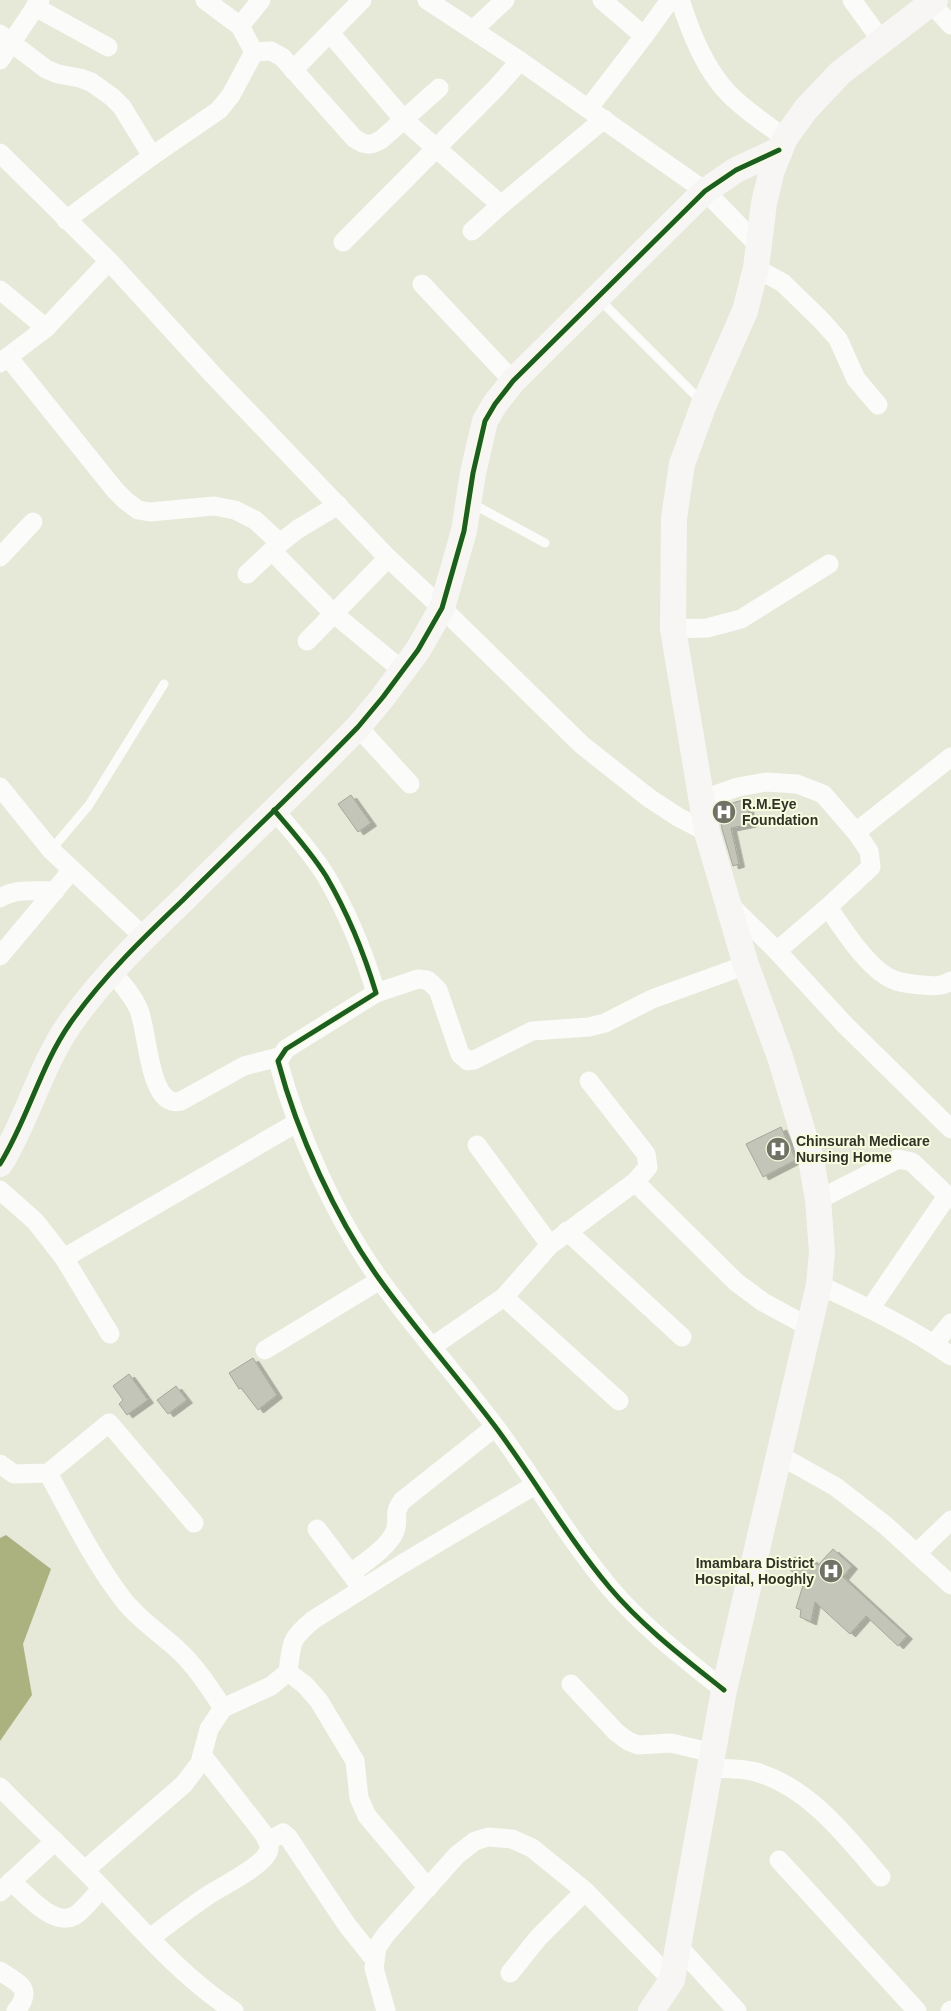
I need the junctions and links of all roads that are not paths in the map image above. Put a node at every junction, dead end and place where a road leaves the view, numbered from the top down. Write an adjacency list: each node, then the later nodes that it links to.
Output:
1 (205, 0): 13 (street)
2 (261, 0): 13 (street)
3 (362, 0): 15 (street)
4 (427, 0): 14 (street)
5 (505, 0): 14 (street)
6 (602, 0): 16 (street)
7 (670, 0): 16 (street)
8 (680, 0): 28 (street)
9 (852, 0): 18 (street)
10 (933, 2): 12 (street); 18 (main road)
11 (37, 4): 17 (street); 19 (street)
12 (951, 25)
13 (240, 26): 20 (street)
14 (473, 30): 22 (street)
15 (330, 33): 23 (street); 27 (street)
16 (644, 36): 25 (street)
17 (6, 39): 21 (street); 31 (street)
18 (881, 40): 28 (main road)
19 (108, 47)
20 (254, 52): 23 (street); 31 (street)
21 (0, 60)
22 (520, 61): 25 (street); 29 (street)
23 (293, 70): 27 (street)
24 (439, 88): 27 (street)
25 (588, 109): 26 (street)
26 (604, 119): 32 (street); 33 (street)
27 (404, 120): 29 (street)
28 (782, 144): 32 (main road); 37 (main road)
29 (436, 148): 33 (street); 36 (street)
30 (1, 155): 34 (street)
31 (152, 156): 34 (street)
32 (705, 191): 37 (street); 41 (main road)
33 (501, 204): 35 (street)
34 (66, 220): 38 (street)
35 (472, 231)
36 (343, 242)
37 (757, 257): 45 (main road); 46 (street)
38 (109, 261): 42 (street); 48 (street)
39 (422, 284): 44 (street)
40 (0, 290): 42 (street)
41 (598, 297): 44 (main road); 45 (lane)
42 (46, 328): 43 (street)
43 (4, 360): 51 (street)
44 (513, 381): 47 (main road)
45 (704, 404): 58 (main road)
46 (878, 405)
47 (469, 502): 50 (lane); 56 (main road)
48 (338, 505): 51 (street); 53 (street)
49 (33, 522): 52 (street)
50 (545, 543)
51 (276, 547): 55 (street); 57 (street)
52 (0, 557)
53 (388, 558): 56 (street); 57 (street)
54 (829, 564): 58 (street)
55 (247, 574)
56 (442, 608): 60 (main road); 68 (street)
57 (333, 613): 59 (street); 60 (street)
58 (672, 629): 66 (main road)
59 (307, 641)
60 (403, 671): 62 (main road)
61 (164, 684): 70 (lane)
62 (358, 727): 64 (street); 67 (main road)
63 (951, 756): 69 (street)
64 (410, 784)
65 (0, 787): 70 (street)
66 (701, 800): 68 (main road); 69 (street)
67 (274, 810): 76 (main road); 82 (street)
68 (707, 832): 74 (main road)
69 (856, 832): 75 (street)
70 (51, 850): 71 (street)
71 (72, 870): 72 (street); 76 (street)
72 (55, 891): 73 (street); 78 (street)
73 (0, 898)
74 (726, 902): 77 (street); 79 (main road)
75 (828, 907): 77 (street); 81 (street)
76 (144, 937): 80 (main road)
77 (777, 951): 85 (street)
78 (0, 956)
79 (746, 965): 82 (street); 92 (main road)
80 (112, 972): 83 (street); 88 (main road)
81 (951, 981)
82 (376, 992): 83 (street)
83 (279, 1058): 86 (street)
84 (589, 1081): 89 (street)
85 (947, 1119)
86 (298, 1122): 95 (street); 96 (street)
87 (476, 1145): 94 (street)
88 (0, 1164)
89 (635, 1182): 93 (street); 101 (street)
90 (0, 1190): 95 (street)
91 (949, 1197): 92 (street); 99 (street)
92 (818, 1200): 97 (main road)
93 (568, 1231): 94 (street); 103 (street)
94 (550, 1245): 98 (street)
95 (64, 1258): 102 (street)
96 (380, 1280): 105 (street); 106 (street)
97 (819, 1285): 99 (street); 101 (main road)
98 (504, 1296): 105 (street); 108 (street)
99 (870, 1309): 104 (street)
100 (951, 1323): 104 (street)
101 (810, 1328): 110 (main road)
102 (110, 1334)
103 (682, 1337)
104 (934, 1344): 107 (street)
105 (433, 1346): 109 (street)
106 (265, 1350)
107 (951, 1356)
108 (620, 1401)
109 (495, 1427): 113 (street); 118 (street)
110 (779, 1455): 117 (street); 123 (main road)
111 (0, 1464): 112 (street)
112 (48, 1473): 115 (street); 124 (street)
113 (535, 1485): 120 (street); 123 (street)
114 (951, 1520): 117 (street)
115 (194, 1523)
116 (317, 1529): 118 (street)
117 (917, 1553): 119 (street)
118 (351, 1573): 120 (street)
119 (951, 1585)
120 (362, 1589): 121 (street)
121 (288, 1672): 124 (street); 135 (street)
122 (571, 1684): 126 (street)
123 (724, 1690): 126 (main road)
124 (223, 1708): 125 (street)
125 (202, 1755): 129 (street); 131 (street)
126 (711, 1760): 132 (street); 138 (main road)
127 (0, 1788): 128 (street)
128 (55, 1841): 131 (street); 133 (street)
129 (268, 1841): 137 (street); 139 (street)
130 (779, 1860): 148 (street)
131 (85, 1870): 134 (street)
132 (881, 1877)
133 (6, 1886): 134 (street)
134 (102, 1888): 137 (street)
135 (428, 1888): 136 (street); 139 (street)
136 (585, 1891): 141 (street); 142 (street)
137 (150, 1938): 144 (street)
138 (679, 1947): 142 (main road); 147 (street)
139 (375, 1960): 145 (street)
140 (0, 1971): 143 (street)
141 (510, 1973)
142 (672, 1980): 146 (main road)
143 (16, 2011)
144 (234, 2011)
145 (386, 2011)
146 (651, 2011)
147 (736, 2011)
148 (917, 2011)

